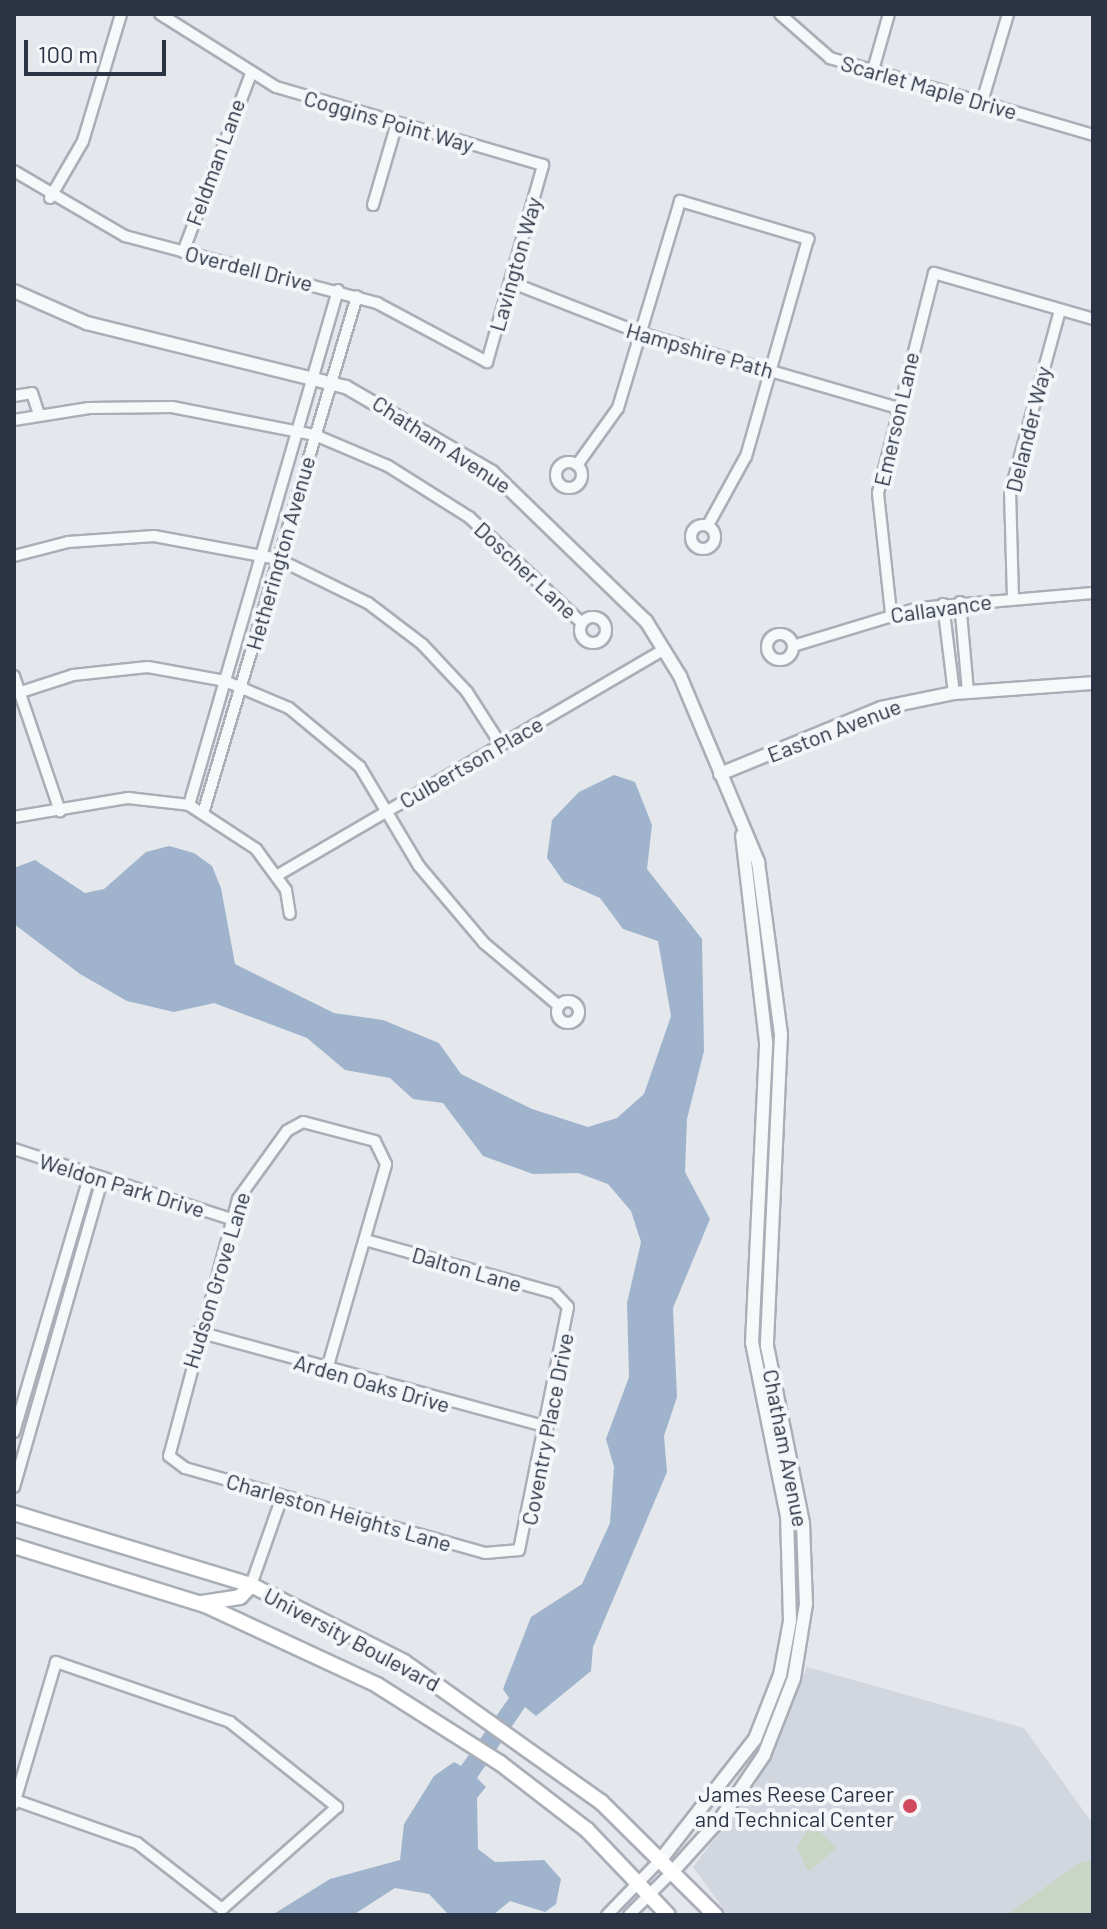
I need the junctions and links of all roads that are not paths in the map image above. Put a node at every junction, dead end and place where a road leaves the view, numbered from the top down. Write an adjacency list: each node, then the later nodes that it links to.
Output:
1 (121, 14): 13 (street)
2 (160, 14): 7 (street, Coggins Point Way)
3 (780, 14): 6 (street, Scarlet Maple Drive)
4 (889, 14): 6 (street)
5 (1008, 14): 8 (street)
6 (873, 70): 8 (street, Scarlet Maple Drive)
7 (251, 74): 9 (street, Coggins Point Way); 15 (street, Feldman Lane)
8 (982, 102): 10 (street, Scarlet Maple Drive)
9 (397, 123): 11 (street, Coggins Point Way); 14 (street)
10 (1093, 135)
11 (543, 165): 16 (street, Lavington Way)
12 (14, 171): 13 (street, Overdell Drive)
13 (50, 198): 15 (street, Overdell Drive)
14 (373, 205)
15 (183, 252): 17 (street, Overdell Drive)
16 (510, 282): 22 (street, Hampshire Path); 23 (street, Lavington Way)
17 (338, 290): 19 (street, Overdell Drive); 25 (street, Hetherington Avenue)
18 (14, 291): 25 (street, Chatham Avenue)
19 (357, 296): 23 (street, Overdell Drive); 26 (street, Hetherington Avenue)
20 (1060, 310): 21 (street); 28 (street, Emerson Lane); 39 (street, Delander Way)
21 (1093, 319)
22 (640, 333): 24 (street, Hampshire Path); 24 (street); 33 (street)
23 (487, 362)
24 (771, 370): 28 (street, Hampshire Path); 34 (street)
25 (312, 376): 26 (street, Chatham Avenue); 31 (street, Hetherington Avenue)
26 (331, 382): 32 (street, Hetherington Avenue); 45 (street, Chatham Avenue)
27 (14, 396): 29 (street)
28 (895, 407): 42 (street, Emerson Lane)
29 (39, 414): 30 (street, Doscher Lane); 31 (street, Doscher Lane)
30 (14, 418)
31 (296, 430): 32 (street, Doscher Lane); 35 (street, Hetherington Avenue)
32 (315, 435): 37 (street, Hetherington Avenue); 43 (street, Doscher Lane)
33 (577, 465)
34 (708, 525)
35 (261, 554): 36 (street); 37 (street); 47 (street, Hetherington Avenue)
36 (14, 556)
37 (278, 559): 49 (street, Hetherington Avenue); 53 (street)
38 (1093, 593): 39 (street, Callavance)
39 (1013, 598): 40 (street, Callavance)
40 (960, 602): 41 (street, Callavance); 51 (street)
41 (943, 604): 42 (street, Callavance); 52 (street)
42 (891, 613): 44 (street, Callavance)
43 (582, 623)
44 (793, 646)
45 (664, 649): 53 (street, Culbertson Place); 54 (street, Chatham Avenue)
46 (14, 676): 50 (street)
47 (225, 681): 49 (street); 50 (street); 55 (street, Hetherington Avenue)
48 (1093, 683): 51 (street, Easton Avenue)
49 (241, 686): 56 (street, Hetherington Avenue); 57 (street)
50 (21, 692): 58 (street)
51 (968, 692): 52 (street, Easton Avenue)
52 (954, 693): 54 (street, Easton Avenue)
53 (501, 745): 57 (street, Culbertson Place)
54 (720, 774): 60 (street, Chatham Avenue)
55 (189, 805): 56 (street); 58 (street)
56 (204, 810): 61 (street)
57 (389, 810): 61 (street, Culbertson Place); 63 (street)
58 (60, 811): 59 (street)
59 (14, 817)
60 (742, 835): 82 (street, Chatham Avenue); 83 (street, Chatham Avenue)
61 (278, 875): 62 (street)
62 (290, 914)
63 (559, 1006)
64 (14, 1149): 65 (street, Weldon Park Drive)
65 (89, 1177): 66 (street, Weldon Park Drive); 73 (street)
66 (102, 1181): 67 (street, Weldon Park Drive); 75 (street)
67 (231, 1219): 68 (street, Hudson Grove Lane); 70 (street, Hudson Grove Lane)
68 (365, 1240): 69 (street, Dalton Lane); 71 (street)
69 (566, 1303): 72 (street, Coventry Place Drive)
70 (198, 1332): 71 (street, Arden Oaks Drive); 74 (street, Hudson Grove Lane)
71 (327, 1369): 72 (street, Arden Oaks Drive)
72 (547, 1427): 79 (street, Coventry Place Drive)
73 (14, 1432)
74 (168, 1453): 76 (street, Charleston Heights Lane)
75 (14, 1487)
76 (282, 1497): 79 (street, Charleston Heights Lane); 80 (street)
77 (14, 1513): 80 (main road, University Boulevard)
78 (14, 1546): 81 (main road, University Boulevard)
79 (516, 1553)
80 (251, 1585): 81 (main road); 85 (main road, University Boulevard)
81 (201, 1603): 87 (main road, University Boulevard)
82 (780, 1675): 83 (street); 85 (street, Chatham Avenue)
83 (794, 1678): 86 (street, Chatham Avenue)
84 (15, 1802): 84 (street)
85 (662, 1858): 86 (main road, University Boulevard); 87 (street, Chatham Avenue)
86 (674, 1870): 88 (street, Chatham Avenue); 92 (main road, University Boulevard)
87 (638, 1882): 88 (main road, University Boulevard); 89 (street, Chatham Avenue)
88 (651, 1895): 90 (street, Chatham Avenue); 91 (main road, University Boulevard)
89 (607, 1915)
90 (629, 1915)
91 (668, 1915)
92 (715, 1915)

